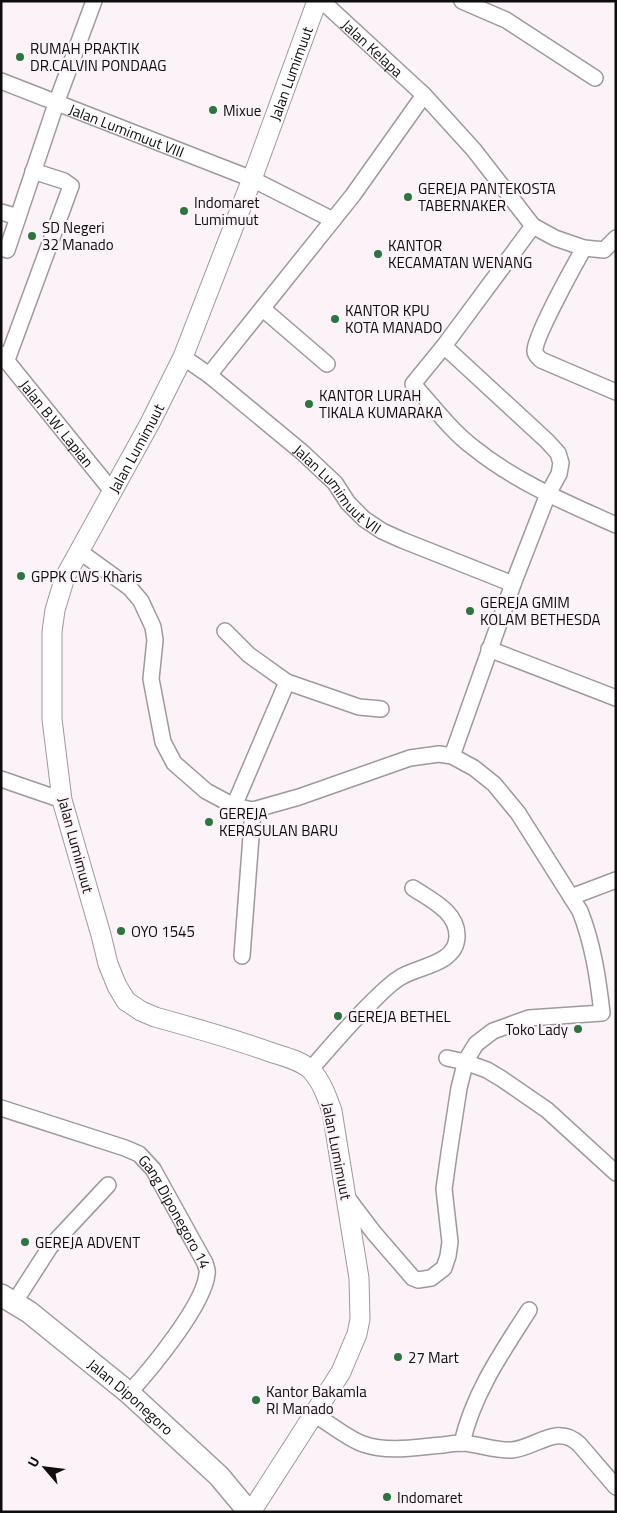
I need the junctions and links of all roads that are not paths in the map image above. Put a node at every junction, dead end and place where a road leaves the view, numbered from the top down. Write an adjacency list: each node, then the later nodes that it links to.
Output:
1 (94, 1): 8 (street)
2 (317, 1): 10 (street, Jalan Lumimuut)
3 (322, 1): 7 (street, Jalan Kelapa)
4 (462, 1): 5 (street)
5 (595, 78)
6 (1, 81): 8 (street, Jalan Lumimuut VIII)
7 (424, 95): 13 (street); 14 (street, Jalan Kelapa)
8 (57, 102): 9 (street); 10 (street, Jalan Lumimuut VIII)
9 (33, 171): 12 (street); 21 (street)
10 (252, 179): 13 (street, Jalan Lumimuut VIII); 22 (street, Jalan Lumimuut)
11 (1, 212): 12 (street)
12 (18, 217): 17 (street)
13 (333, 220): 19 (street)
14 (533, 226): 16 (street); 20 (street)
15 (616, 238): 18 (street)
16 (584, 248): 18 (street); 25 (street)
17 (7, 250)
18 (610, 253)
19 (263, 309): 23 (street); 24 (street)
20 (444, 346): 27 (street); 27 (street)
21 (4, 357): 26 (street, Jalan B.W. Lapian)
22 (183, 357): 24 (street, Jalan Lumimuut VII); 26 (street, Jalan Lumimuut)
23 (327, 364)
24 (209, 375): 30 (street, Jalan Lumimuut VII)
25 (616, 392)
26 (112, 491): 29 (street, Jalan Lumimuut)
27 (548, 494): 28 (street); 30 (street)
28 (616, 525)
29 (79, 550): 38 (street, Jalan Lumimuut); 39 (street)
30 (513, 584): 32 (street)
31 (225, 631): 33 (street)
32 (489, 649): 34 (street); 36 (street)
33 (287, 682): 35 (street); 39 (street)
34 (616, 698)
35 (381, 709)
36 (452, 756): 40 (street); 43 (street)
37 (1, 779): 38 (street)
38 (62, 800): 48 (street, Jalan Lumimuut)
39 (234, 806): 40 (street)
40 (253, 810): 44 (street)
41 (616, 880): 43 (street)
42 (413, 888): 48 (street)
43 (571, 897): 45 (street)
44 (242, 956)
45 (609, 1012): 47 (street)
46 (447, 1058): 47 (street)
47 (465, 1062): 50 (street); 52 (street)
48 (310, 1070): 52 (street, Jalan Lumimuut)
49 (1, 1108): 55 (street, Gang Diponegoro 14)
50 (616, 1173)
51 (108, 1186): 53 (street)
52 (346, 1196): 56 (street, Jalan Lumimuut)
53 (7, 1299): 55 (main road, Jalan Diponegoro)
54 (529, 1310): 57 (street)
55 (129, 1393): 59 (main road, Jalan Diponegoro)
56 (314, 1414): 57 (street); 59 (street, Jalan Lumimuut)
57 (462, 1443): 58 (street)
58 (616, 1487)
59 (250, 1512)

